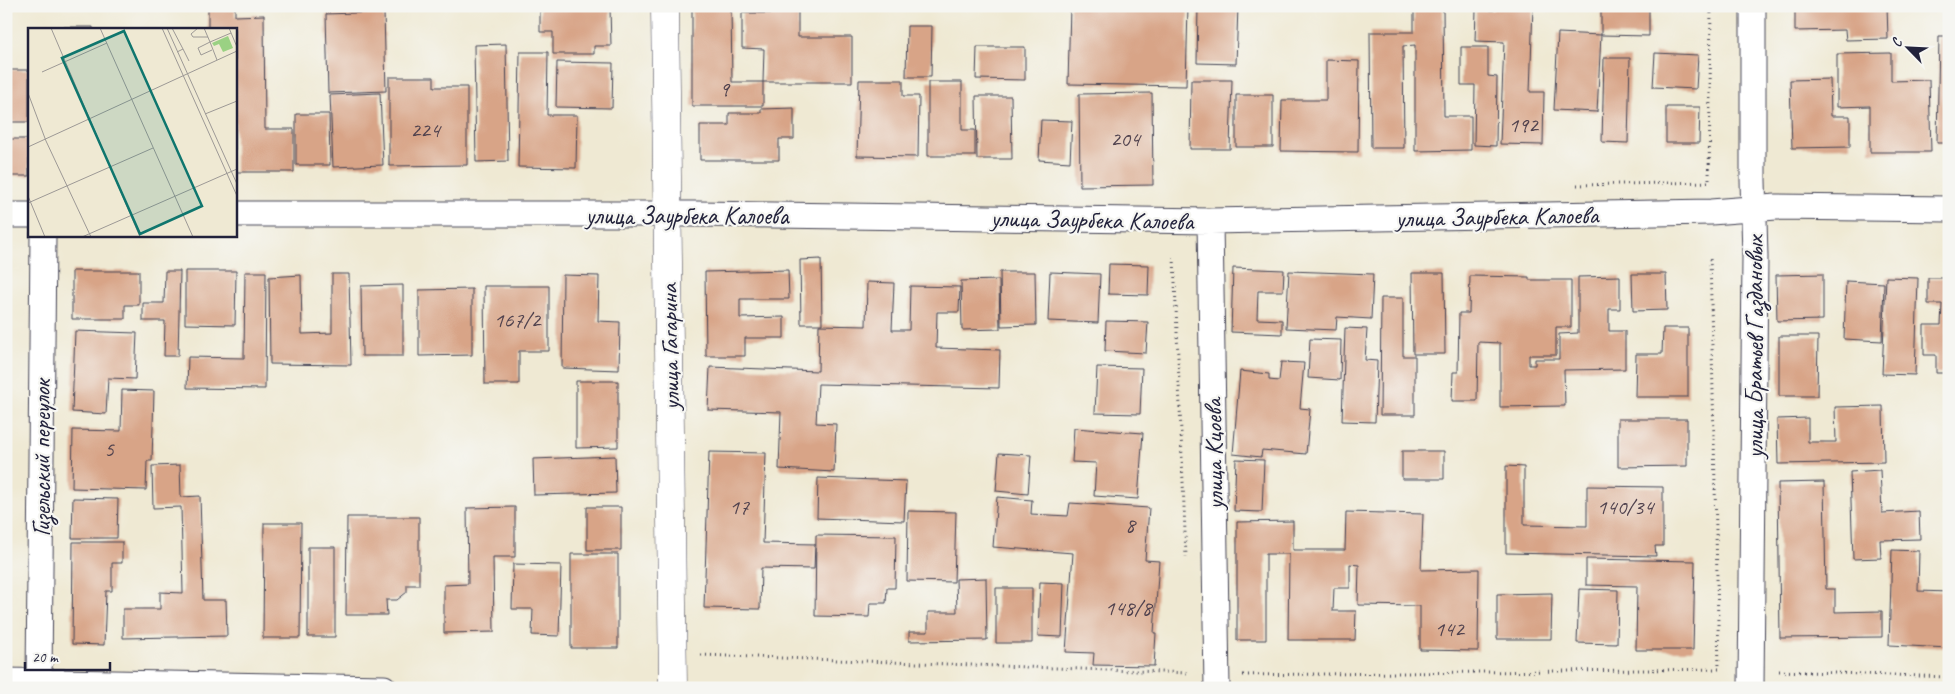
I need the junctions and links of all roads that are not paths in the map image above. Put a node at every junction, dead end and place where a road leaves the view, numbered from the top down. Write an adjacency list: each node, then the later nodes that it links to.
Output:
1 (665, 6): 8 (street, улица Гагарина)
2 (1753, 6): 3 (street, улица Братьев Газдановых)
3 (1754, 209): 4 (street, улица Заурбека Калоева); 9 (street, улица Заурбека Калоева); 16 (street, улица Братьев Газдановых)
4 (1949, 209)
5 (28, 214): 7 (street)
6 (236, 214): 8 (street, улица Заурбека Калоева)
7 (6, 215)
8 (668, 215): 9 (street, улица Заурбека Калоева); 15 (street, улица Гагарина)
9 (1210, 221): 12 (street, улица Кцоева)
10 (43, 236): 13 (street, Гизельский переулок)
11 (6, 681): 13 (street)
12 (1225, 681)
13 (39, 682): 14 (street)
14 (384, 688)
15 (673, 688)
16 (1751, 688)

